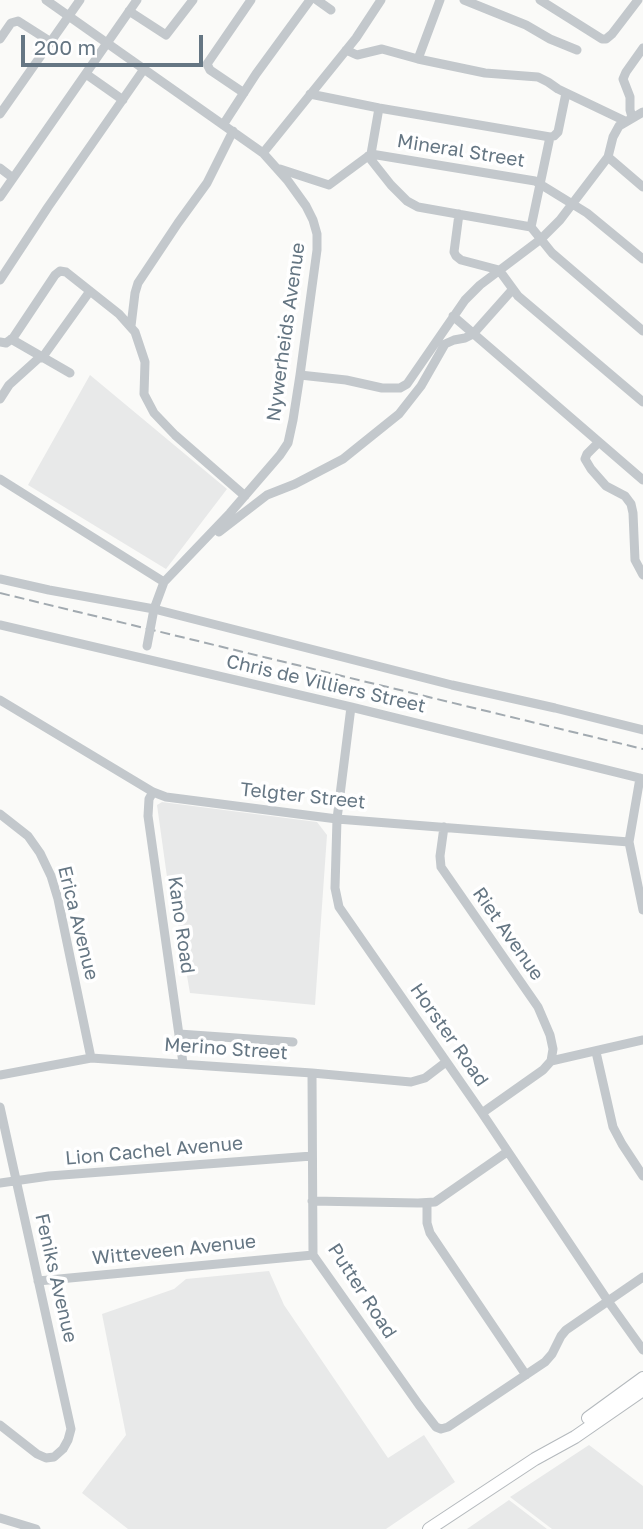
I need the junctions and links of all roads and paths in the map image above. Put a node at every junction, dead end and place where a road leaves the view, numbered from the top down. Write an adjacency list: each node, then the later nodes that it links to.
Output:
1 (46, 0): 15 (street)
2 (80, 0): 15 (street)
3 (136, 0): 14 (street)
4 (192, 0): 14 (street)
5 (251, 0): 25 (street)
6 (310, 0): 25 (street)
7 (317, 0): 13 (street)
8 (381, 0): 20 (street)
9 (440, 0): 22 (street)
10 (464, 0): 21 (street)
11 (540, 0): 12 (street)
12 (639, 2)
13 (331, 10)
14 (129, 11): 18 (street)
15 (69, 16): 17 (street); 18 (street)
16 (0, 40): 17 (street)
17 (51, 42): 31 (street)
18 (107, 42): 23 (street); 24 (street)
19 (643, 48): 32 (street)
20 (346, 50): 22 (street); 27 (street)
21 (577, 50)
22 (418, 59): 26 (street)
23 (144, 69): 28 (street); 33 (street)
24 (86, 74): 28 (street); 41 (street)
25 (244, 93): 33 (street)
26 (566, 93): 32 (street); 35 (street)
27 (310, 94): 29 (street, Mineral Street); 36 (street)
28 (123, 100): 51 (street)
29 (379, 108): 35 (street, Mineral Street); 37 (street, Mineral Street)
30 (643, 112): 32 (street)
31 (0, 114)
32 (629, 119): 38 (street)
33 (223, 125): 34 (street)
34 (233, 131): 36 (street); 55 (street)
35 (550, 137): 42 (street, Mineral Street)
36 (263, 153): 40 (street, Nywerheids Avenue)
37 (369, 155): 40 (street); 42 (street, Mineral Street); 46 (street)
38 (608, 157): 43 (street); 45 (street)
39 (0, 168): 41 (street)
40 (278, 169): 62 (street, Nywerheids Avenue)
41 (13, 178): 44 (street)
42 (540, 183): 45 (street); 47 (street)
43 (643, 187)
44 (0, 197)
45 (574, 204): 48 (street); 49 (street)
46 (459, 215): 47 (street); 50 (street)
47 (531, 227): 48 (street)
48 (541, 239): 50 (street); 56 (street)
49 (643, 259)
50 (501, 269): 52 (street); 54 (street)
51 (0, 280)
52 (513, 289): 57 (street); 64 (street)
53 (90, 290): 55 (street); 58 (street); 60 (street)
54 (453, 316): 57 (street); 62 (street)
55 (131, 326): 68 (street)
56 (643, 331)
57 (473, 334): 65 (street); 69 (street)
58 (11, 339): 59 (street); 60 (street)
59 (0, 342)
60 (41, 357): 61 (street); 63 (street)
61 (70, 373)
62 (300, 375): 68 (street, Nywerheids Avenue)
63 (0, 399)
64 (643, 402)
65 (599, 442): 67 (street); 70 (street)
66 (0, 479): 72 (street)
67 (643, 480)
68 (245, 496): 69 (street, Nywerheids Avenue)
69 (205, 539): 72 (street)
70 (643, 575)
71 (0, 579): 73 (street)
72 (164, 582): 73 (street)
73 (154, 608): 75 (street, bridge); 78 (street)
74 (0, 625): 75 (street, Chris de Villiers Street)
75 (143, 659): 77 (street, Chris de Villiers Street)
76 (0, 700): 80 (street, Telgter Street)
77 (351, 707): 79 (street, Chris de Villiers Street); 82 (street, Horster Road)
78 (643, 730)
79 (642, 778): 84 (street)
80 (153, 792): 82 (street, Telgter Street); 86 (street, Kano Road)
81 (0, 814): 90 (street, Erica Avenue)
82 (337, 819): 83 (street, Telgter Street); 92 (street, Horster Road)
83 (443, 827): 84 (street, Telgter Street); 91 (street, Riet Avenue)
84 (629, 842): 85 (street)
85 (643, 910)
86 (178, 1034): 88 (street); 93 (street, Kano Road)
87 (643, 1040): 89 (street)
88 (293, 1042)
89 (596, 1052): 91 (street); 100 (street)
90 (92, 1058): 93 (street, Merino Street); 95 (street, Merino Street)
91 (551, 1061): 97 (street)
92 (446, 1062): 94 (street, Merino Street); 97 (street, Horster Road)
93 (183, 1063): 94 (street, Merino Street)
94 (312, 1073): 99 (street, Putter Road)
95 (0, 1076)
96 (0, 1107): 101 (street, Feniks Avenue)
97 (482, 1113): 98 (street, Horster Road)
98 (507, 1152): 104 (street); 108 (street, Horster Road)
99 (312, 1156): 101 (street, Lion Cachel Avenue); 103 (street, Putter Road)
100 (643, 1176)
101 (16, 1180): 102 (street, Lion Cachel Avenue); 107 (street, Feniks Avenue)
102 (0, 1183)
103 (312, 1201): 104 (street); 105 (street, Putter Road)
104 (427, 1203): 110 (street)
105 (313, 1255): 107 (street, Witteveen Avenue); 110 (street, Putter Road)
106 (643, 1277): 108 (street)
107 (38, 1281): 113 (street, Feniks Avenue)
108 (608, 1301): 109 (street, Horster Road); 110 (street)
109 (643, 1350)
110 (526, 1375)
111 (643, 1378): 114 (highway)
112 (643, 1390): 114 (highway)
113 (0, 1425)
114 (535, 1459): 117 (highway)
115 (0, 1518): 116 (street)
116 (36, 1529)
117 (429, 1529)

